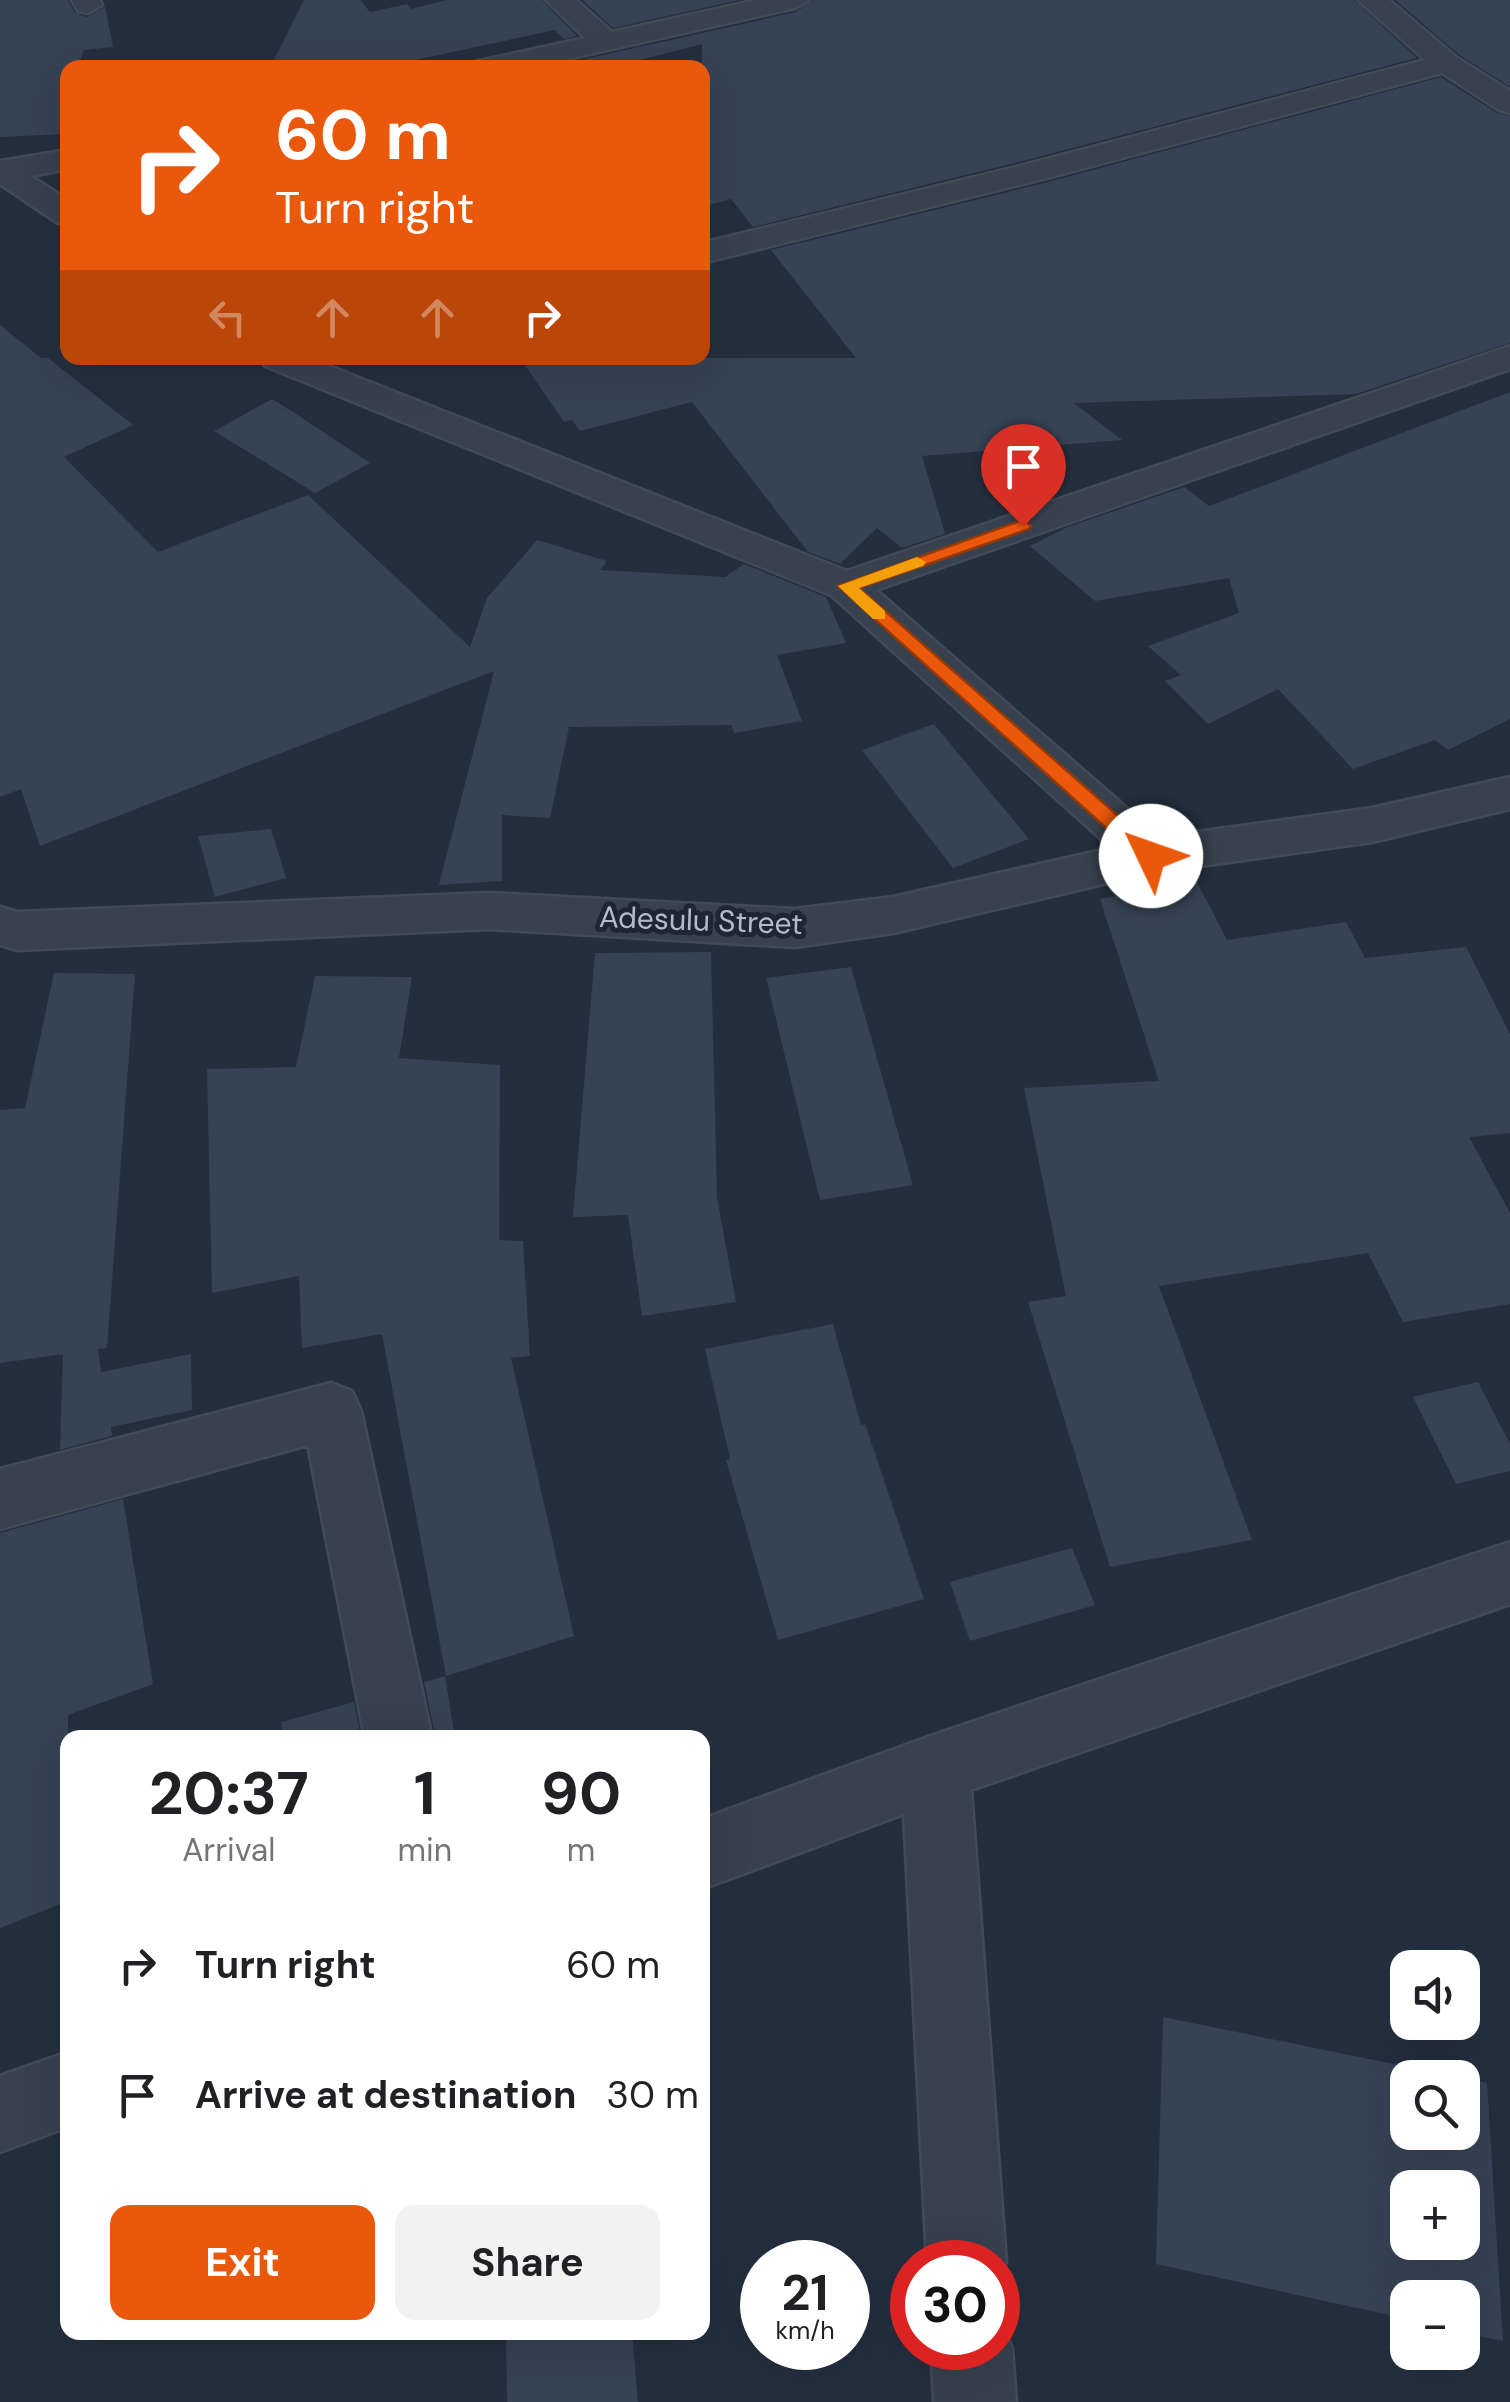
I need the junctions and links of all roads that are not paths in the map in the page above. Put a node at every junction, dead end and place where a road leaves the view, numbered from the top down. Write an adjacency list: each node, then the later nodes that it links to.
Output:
1 (560, 0): 4 (street)
2 (795, 0): 4 (street)
3 (1372, 0): 6 (street)
4 (605, 42): 5 (street)
5 (523, 60)
6 (1446, 62): 7 (street); 11 (street)
7 (1510, 104)
8 (60, 160): 9 (street)
9 (2, 172): 10 (street)
10 (60, 210)
11 (710, 251)
12 (1510, 357): 14 (street)
13 (301, 365): 14 (street)
14 (846, 586): 16 (street)
15 (1510, 793): 16 (street, Adesulu Street)
16 (1151, 856): 17 (street, Adesulu Street)
17 (0, 926)
18 (0, 1499): 20 (street)
19 (1510, 1573): 21 (street)
20 (397, 1730)
21 (936, 1768): 22 (street); 25 (street)
22 (710, 1851)
23 (60, 2092): 24 (street)
24 (0, 2114)
25 (965, 2240)
26 (973, 2370): 27 (street)
27 (975, 2402)

